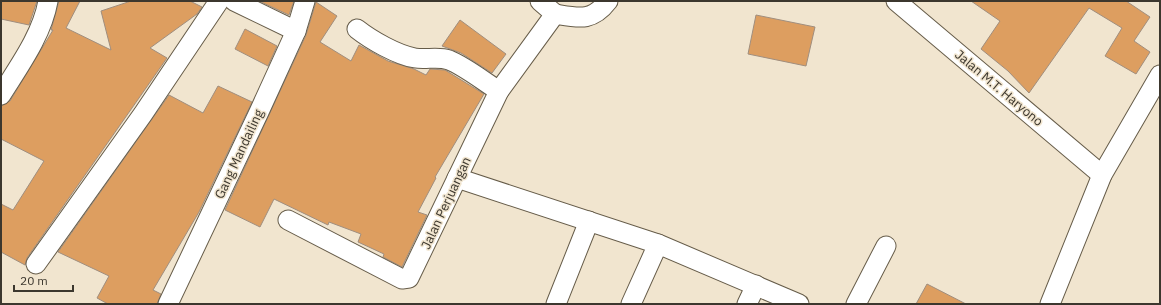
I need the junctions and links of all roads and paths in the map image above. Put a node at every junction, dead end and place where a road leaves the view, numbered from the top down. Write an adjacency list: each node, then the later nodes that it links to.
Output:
1 (48, 1): 13 (street)
2 (219, 1): 20 (street)
3 (234, 1): 10 (street)
4 (305, 1): 10 (street, Gang Mandailing)
5 (540, 1): 8 (street)
6 (608, 1): 8 (street)
7 (896, 1): 14 (street, Jalan M.T. Haryono)
8 (555, 14): 12 (street, Jalan Perjuangan)
9 (357, 29): 12 (street)
10 (296, 30): 22 (street, Gang Mandailing)
11 (1160, 75): 14 (street)
12 (499, 91): 15 (street, Jalan Perjuangan)
13 (1, 95)
14 (1102, 175): 28 (street)
15 (457, 178): 16 (street, Jalan Perjuangan); 17 (street)
16 (288, 220)
17 (589, 222): 18 (street); 23 (street)
18 (658, 244): 21 (street); 24 (street)
19 (886, 246): 27 (street)
20 (36, 264)
21 (756, 285): 25 (street); 26 (street)
22 (168, 304)
23 (556, 304)
24 (630, 304)
25 (747, 304)
26 (799, 304)
27 (856, 304)
28 (1050, 304)

